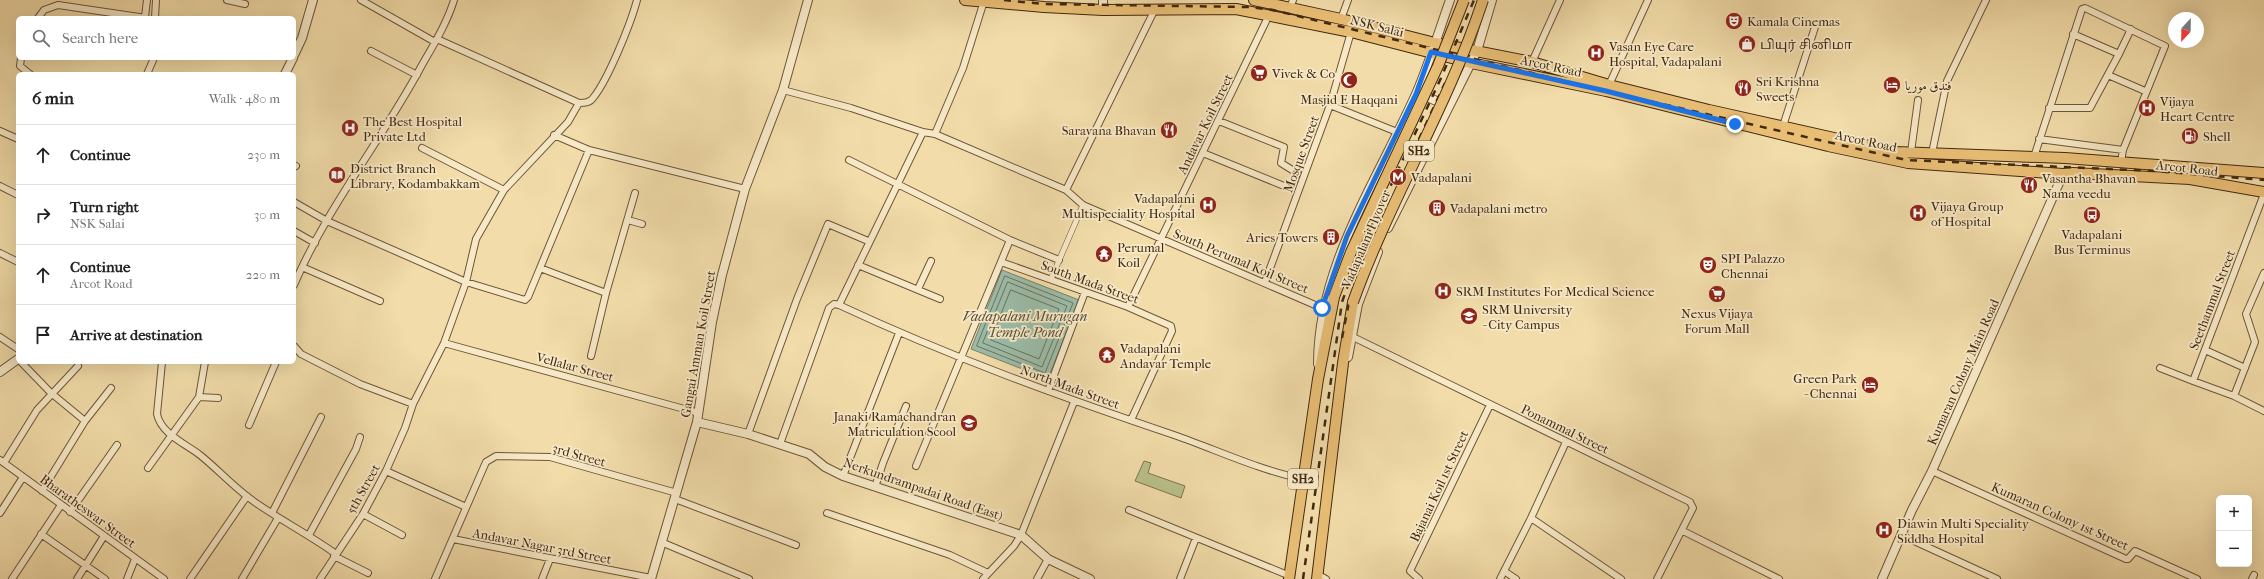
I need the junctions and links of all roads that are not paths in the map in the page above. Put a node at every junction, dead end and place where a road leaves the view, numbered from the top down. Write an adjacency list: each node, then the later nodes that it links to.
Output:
1 (147, 0): 27 (street)
2 (156, 0): 28 (street)
3 (227, 0): 20 (street)
4 (313, 0): 36 (street)
5 (361, 0): 34 (street)
6 (454, 0): 34 (street)
7 (637, 0): 56 (street)
8 (808, 0): 51 (street, Gangai Amman Koil Street)
9 (965, 0): 19 (main road, NSK Salai)
10 (1254, 0): 21 (main road)
11 (1348, 0): 29 (street)
12 (1450, 0): 35 (street)
13 (1464, 0): 138 (main road, Vadapalani Flyover / SH2, bridge)
14 (1483, 0): 140 (main road, Vadapalani Flyover / SH2, bridge)
15 (1492, 0): 38 (street)
16 (1560, 0): 43 (street)
17 (1648, 0): 50 (street)
18 (1986, 0): 75 (street)
19 (984, 1): 22 (main road, NSK Salai); 66 (street)
20 (245, 4)
21 (1292, 4): 29 (main road)
22 (1103, 5): 23 (main road, NSK Salai)
23 (1155, 9): 24 (main road, NSK Salai); 85 (street)
24 (1269, 15): 32 (main road, NSK Salai); 61 (street, Andavar Koil Street)
25 (40, 16): 26 (street)
26 (132, 16)
27 (146, 16)
28 (156, 16)
29 (1341, 19): 35 (main road)
30 (1815, 27): 62 (street)
31 (2131, 29): 33 (street); 39 (street); 52 (street)
32 (1351, 32): 35 (main road, NSK Salai); 57 (street, Mosque Street)
33 (2073, 34): 39 (street); 59 (street)
34 (436, 40): 48 (street); 56 (street)
35 (1433, 48): 38 (main road, Arcot Road); 44 (main road, NSK Salai); 53 (street)
36 (296, 51)
37 (371, 51): 48 (street)
38 (1477, 51): 43 (main road, Arcot Road); 44 (street)
39 (2119, 54): 49 (street)
40 (20, 60): 45 (street)
41 (153, 60): 46 (street)
42 (292, 60): 47 (street)
43 (1532, 62): 50 (main road, Arcot Road)
44 (1471, 63): 54 (main road, Arcot Road); 58 (street)
45 (28, 72)
46 (148, 72)
47 (286, 72)
48 (417, 75): 92 (street)
49 (2108, 75): 52 (street); 59 (street)
50 (1609, 85): 54 (main road, Arcot Road)
51 (783, 90): 64 (street, South Perumal Koil Street); 83 (street, Gangai Amman Koil Street)
52 (2145, 91): 72 (street)
53 (1416, 92): 58 (street); 65 (street)
54 (1643, 97): 60 (main road, Arcot Road)
55 (1918, 100): 73 (street)
56 (580, 103): 67 (street, 5th Street)
57 (1330, 105): 65 (street); 111 (street, Mosque Street)
58 (1449, 107): 122 (street)
59 (2049, 108): 69 (street)
60 (1727, 118): 62 (main road, Arcot Road); 80 (main road, Arcot Road)
61 (1219, 121): 74 (street, Andavar Koil Street); 74 (street)
62 (1783, 126): 73 (main road, Arcot Road)
63 (0, 130): 68 (street)
64 (923, 132): 66 (street, South Perumal Koil Street); 81 (street)
65 (1397, 132): 119 (street)
66 (935, 134): 85 (street, South Perumal Koil Street)
67 (554, 135): 71 (street); 84 (street, 5th Street)
68 (16, 138)
69 (2039, 139): 72 (street); 76 (street)
70 (422, 148): 84 (street)
71 (589, 150): 83 (street); 106 (street)
72 (2123, 150): 78 (street)
73 (1911, 152): 75 (main road, Arcot Road)
74 (1203, 153): 95 (street, Andavar Koil Street)
75 (1932, 153): 76 (main road, Arcot Road)
76 (2034, 157): 78 (main road, Arcot Road)
77 (849, 160): 81 (street)
78 (2121, 162): 79 (main road, Arcot Road)
79 (2264, 173)
80 (2063, 174): 87 (main road, Arcot Road); 167 (street, Kumaran Colony Main Road)
81 (899, 183): 96 (street); 97 (street)
82 (0, 186): 88 (street)
83 (745, 188): 152 (street, Gangai Amman Koil Street)
84 (504, 190): 110 (street, 5th Street)
85 (1066, 190): 90 (street, South Perumal Koil Street)
86 (635, 193): 91 (street)
87 (2264, 193): 126 (street, Seethammal Street)
88 (16, 194)
89 (296, 203): 92 (street)
90 (1083, 205): 95 (street, South Perumal Koil Street); 100 (street)
91 (628, 220): 93 (street); 114 (street)
92 (328, 221): 98 (street); 110 (street)
93 (642, 224)
94 (296, 232): 98 (street)
95 (1161, 238): 111 (street, South Perumal Koil Street); 118 (street, Andavar Koil Street)
96 (1010, 240): 100 (street); 103 (street)
97 (868, 241): 104 (street); 158 (street)
98 (315, 243): 105 (street)
99 (0, 253): 101 (street)
100 (1059, 260): 108 (street)
101 (16, 261)
102 (931, 261): 112 (street)
103 (1001, 262): 108 (street, South Mada Street); 128 (street)
104 (858, 265): 112 (street); 117 (street)
105 (302, 267): 109 (street); 116 (street)
106 (540, 268): 110 (street); 114 (street)
107 (2264, 274): 136 (street)
108 (1051, 279): 113 (street, South Mada Street)
109 (296, 280)
110 (466, 282): 123 (street, 5th Street)
111 (1265, 282): 119 (street, South Perumal Koil Street)
112 (918, 289): 115 (street)
113 (1085, 292): 118 (street, South Mada Street); 142 (street)
114 (606, 293): 127 (street)
115 (940, 299)
116 (380, 301)
117 (836, 304): 120 (street, North Mada Street); 162 (street)
118 (1128, 308): 154 (street, South Mada Street)
119 (1322, 308): 138 (street)
120 (898, 333): 128 (street, North Mada Street); 169 (street)
121 (0, 337): 124 (street)
122 (1353, 337): 140 (street); 149 (street, Ponammal Street)
123 (444, 343): 148 (street, 5th Street); 152 (street, Vellalar Street)
124 (16, 348)
125 (296, 348): 148 (street)
126 (2205, 350): 136 (street); 139 (street, Seethammal Street)
127 (591, 356)
128 (961, 357): 142 (street, North Mada Street); 165 (street)
129 (16, 360): 137 (street)
130 (23, 364): 143 (street)
131 (162, 364): 159 (street)
132 (204, 364): 144 (street)
133 (275, 364): 157 (street)
134 (78, 366): 143 (street)
135 (2160, 368): 139 (street)
136 (2245, 368): 145 (street)
137 (0, 372)
138 (1318, 379): 171 (main road, SH2)
139 (2193, 381): 145 (street)
140 (1341, 383): 205 (main road, SH2)
141 (111, 388): 155 (street)
142 (1048, 391): 147 (street, North Mada Street)
143 (52, 393): 155 (street); 164 (street)
144 (199, 396): 146 (street); 159 (street)
145 (2234, 396): 151 (street)
146 (218, 398)
147 (1074, 402): 154 (street, North Mada Street); 188 (street)
148 (413, 404): 168 (street, 5th Street)
149 (1490, 405): 161 (street, Ponammal Street); 224 (street, Bajanai Koil 1st Street)
150 (906, 406): 172 (street)
151 (2264, 411)
152 (699, 412): 156 (street, Gangai Amman Koil Street)
153 (321, 417): 181 (street)
154 (1131, 420): 171 (street, North Mada Street)
155 (85, 422): 173 (street)
156 (697, 422): 158 (street, Nerkundrampadai Road (East)); 175 (street, Gangai Amman Koil Street)
157 (249, 425)
158 (748, 434): 162 (street, Nerkundrampadai Road (East))
159 (172, 435): 166 (street); 174 (street)
160 (360, 437): 189 (street)
161 (1566, 442): 185 (street); 186 (street, Ponammal Street)
162 (780, 444): 169 (street, Nerkundrampadai Road (East))
163 (117, 445): 179 (street)
164 (2, 462): 170 (street, Bharatheswar Street)
165 (916, 466)
166 (148, 468)
167 (1932, 470): 191 (street, Kumaran Colony Main Road); 232 (street, Kumaran Colony 1st Street)
168 (386, 471): 177 (street); 183 (street, 5th Street)
169 (843, 476): 172 (street, Nerkundrampadai Road (East))
170 (23, 478): 173 (street, Bharatheswar Street); 180 (street)
171 (1303, 479): 206 (main road, SH2)
172 (875, 488): 188 (street, Nerkundrampadai Road (East))
173 (42, 491): 176 (street, Bharatheswar Street)
174 (247, 496): 181 (street); 212 (street)
175 (676, 496): 177 (street, 3rd Street); 195 (street, Gangai Amman Koil Street); 196 (street, 3rd Street)
176 (60, 505): 179 (street, Bharatheswar Street); 187 (street)
177 (466, 507): 194 (street, 3rd Street)
178 (1129, 510): 193 (street)
179 (70, 512): 192 (street, Bharatheswar Street)
180 (0, 513)
181 (272, 513): 184 (street)
182 (827, 513): 204 (street)
183 (363, 514): 190 (street); 197 (street, 5th Street)
184 (278, 518): 189 (street); 213 (street)
185 (1531, 518): 202 (street); 227 (street)
186 (1683, 531): 228 (street, Ponammal Street); 229 (street)
187 (41, 534): 201 (street); 207 (street)
188 (1020, 534): 200 (street, Nerkundrampadai Road (East)); 204 (street)
189 (309, 535): 197 (street)
190 (402, 535)
191 (1901, 535): 230 (street, Kumaran Colony Main Road); 231 (street)
192 (104, 536): 198 (street, Bharatheswar Street); 201 (street)
193 (1196, 538): 206 (street); 222 (street)
194 (453, 539): 199 (street, Andavar Nagar 3rd Street); 215 (street, 3rd Street)
195 (661, 542): 217 (street, Gangai Amman Koil Street); 218 (street)
196 (796, 545)
197 (335, 555): 203 (street); 214 (street, 5th Street)
198 (135, 559): 210 (street); 211 (street, Bharatheswar Street)
199 (550, 559): 216 (street); 217 (street, Andavar Nagar 3rd Street)
200 (1048, 559): 220 (street); 221 (street, Nerkundrampadai Road (East))
201 (84, 566): 208 (street); 209 (street)
202 (1504, 571): 225 (street); 226 (street)
203 (368, 573)
204 (988, 573): 219 (street)
205 (1317, 576): 223 (street)
206 (1290, 577)
207 (12, 579)
208 (77, 579)
209 (104, 579)
210 (127, 579)
211 (164, 579)
212 (190, 579)
213 (242, 579)
214 (320, 579)
215 (435, 579)
216 (542, 579)
217 (651, 579)
218 (749, 579)
219 (983, 579)
220 (1037, 579)
221 (1090, 579)
222 (1180, 579)
223 (1326, 579)
224 (1420, 579)
225 (1500, 579)
226 (1516, 579)
227 (1621, 579)
228 (1657, 579)
229 (1779, 579)
230 (1882, 579)
231 (1997, 579)
232 (2197, 579)

